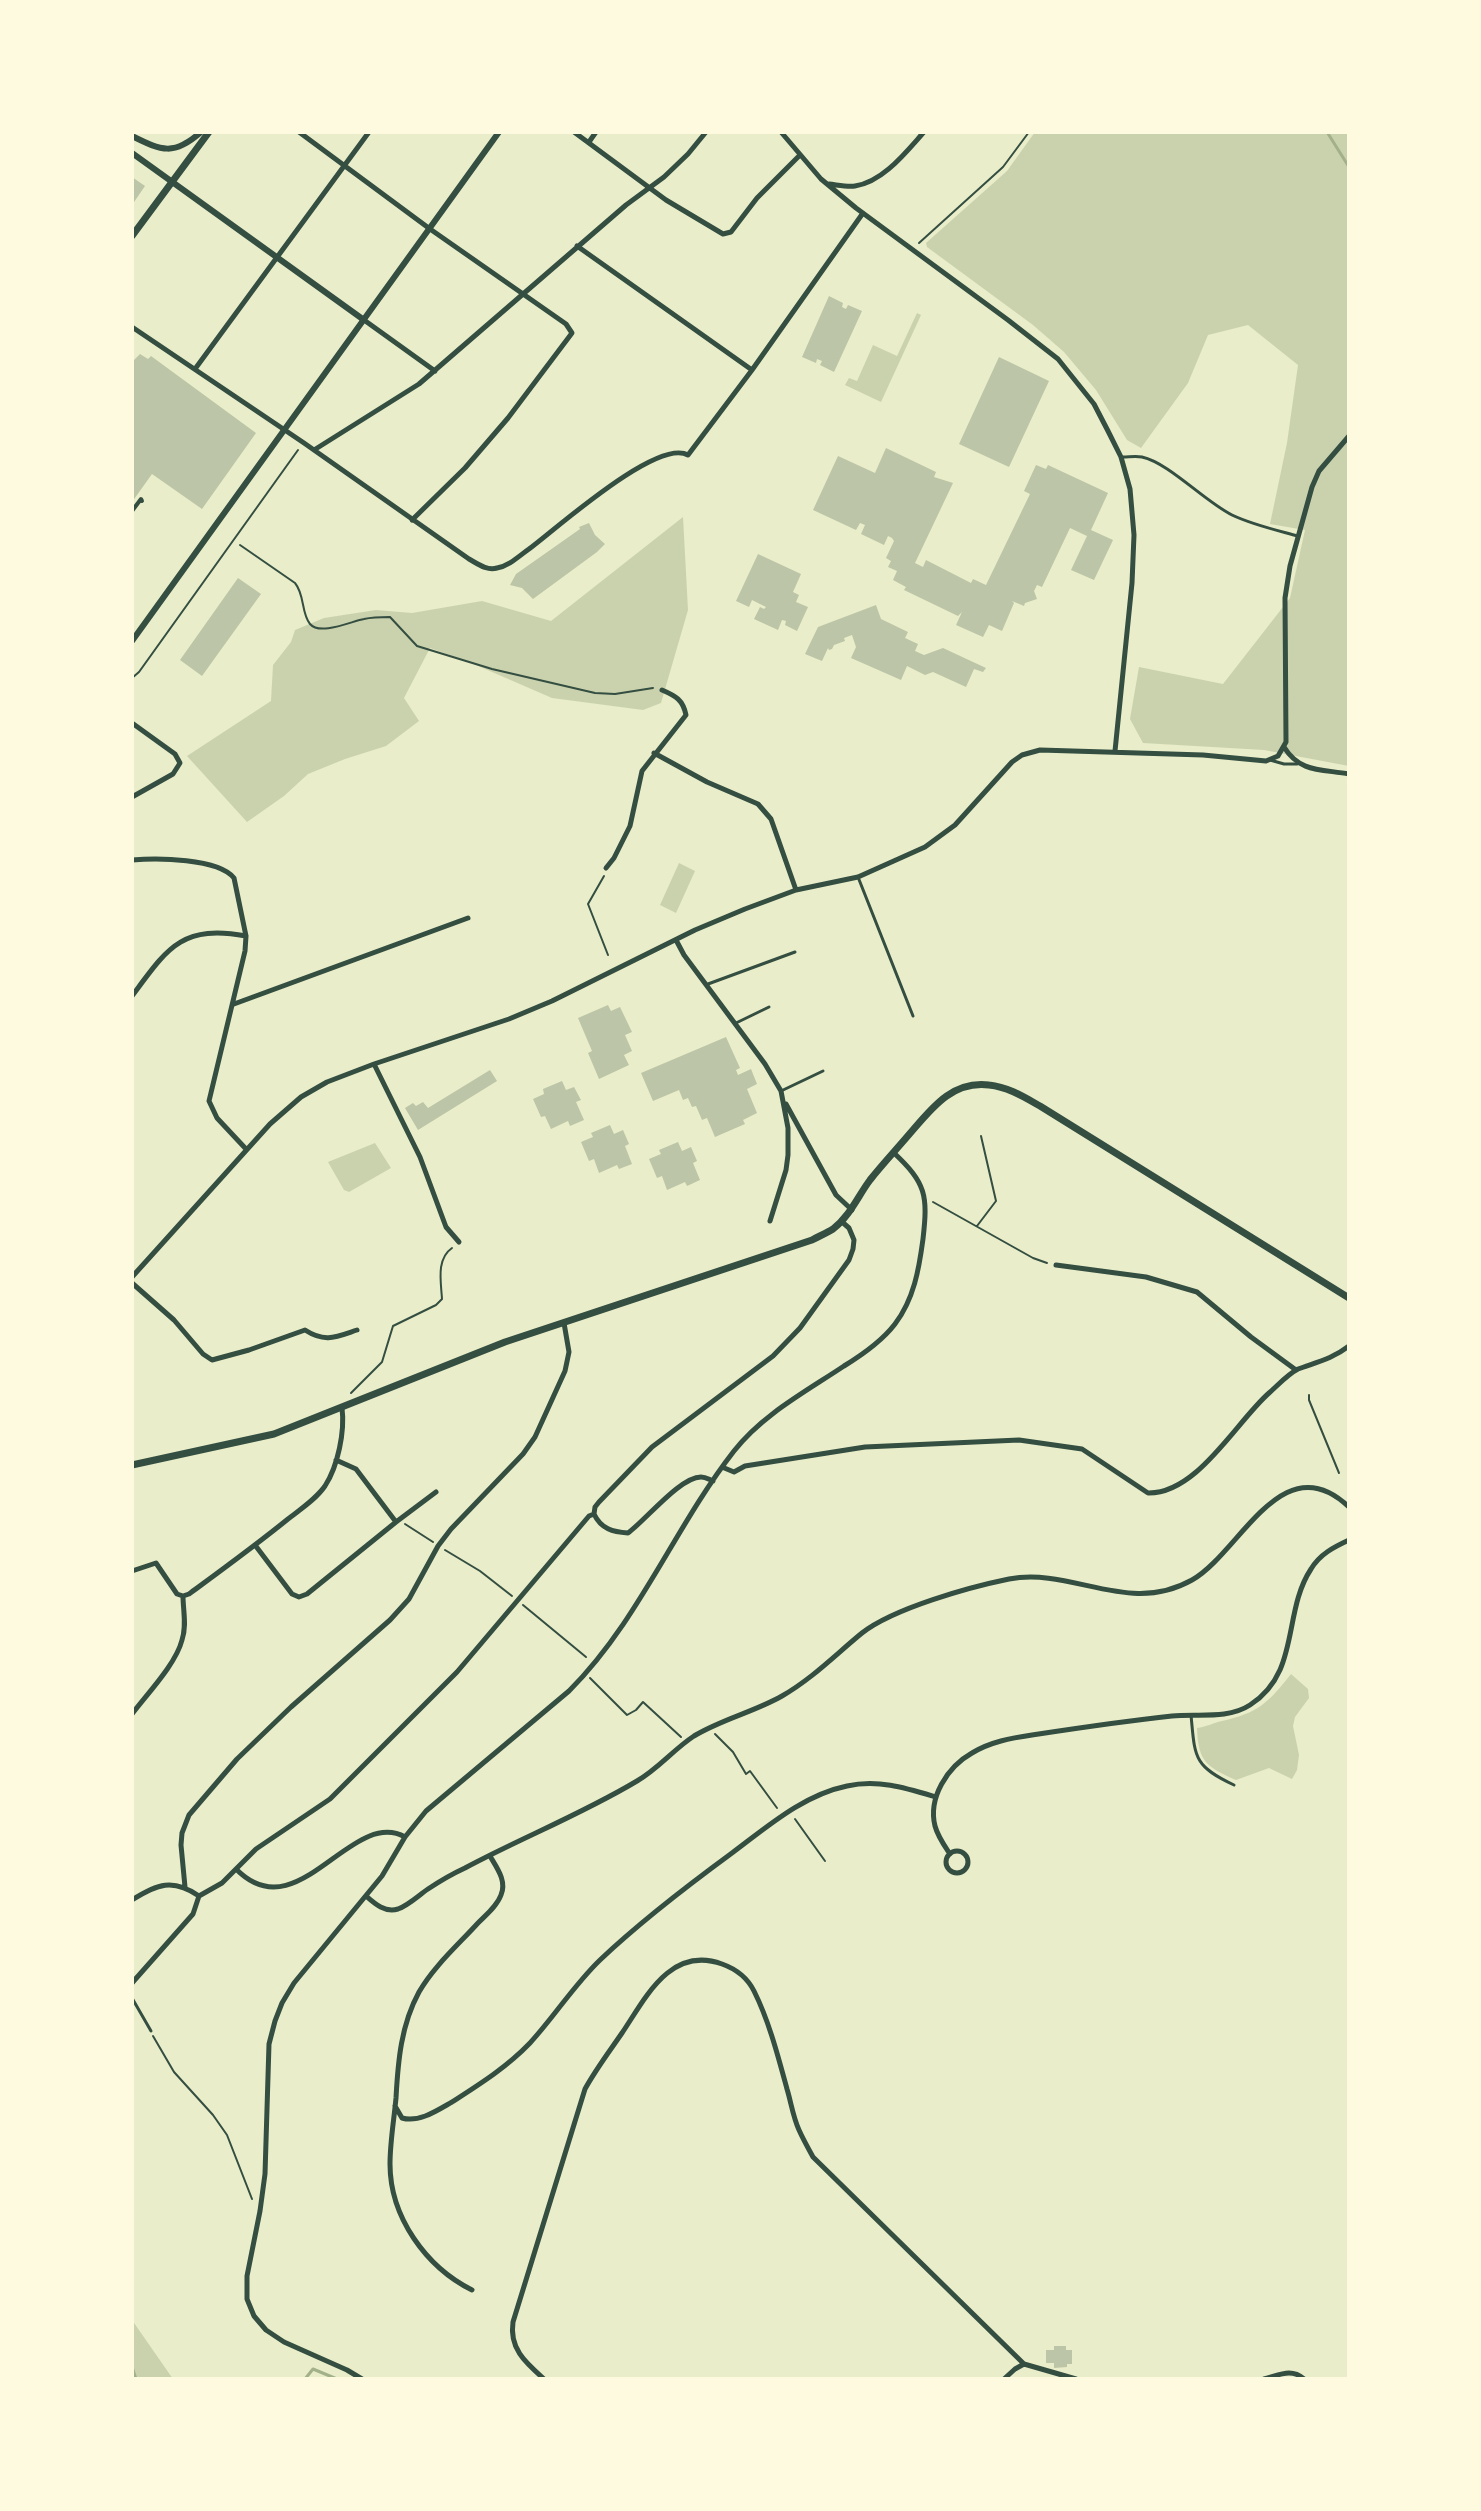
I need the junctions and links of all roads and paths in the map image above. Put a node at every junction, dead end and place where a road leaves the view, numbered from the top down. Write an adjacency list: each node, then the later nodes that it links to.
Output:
1 (201, 132): 12 (street)
2 (209, 132): 17 (main road)
3 (299, 132): 16 (street)
4 (369, 132): 16 (street)
5 (499, 132): 21 (street)
6 (574, 132): 13 (street)
7 (596, 132): 13 (street)
8 (706, 132): 19 (street)
9 (781, 132): 15 (street)
10 (924, 132): 18 (street)
11 (1029, 132): 24 (path)
12 (132, 136)
13 (589, 142): 19 (street)
14 (132, 153): 17 (street)
15 (800, 155): 18 (street); 19 (street)
16 (346, 166): 21 (street); 25 (street)
17 (172, 182): 22 (main road); 25 (street)
18 (828, 184): 20 (street)
19 (649, 188): 23 (street)
20 (863, 213): 24 (street); 30 (street)
21 (430, 229): 26 (street); 27 (street)
22 (132, 236)
23 (577, 246): 26 (street); 30 (street)
24 (912, 250): 36 (street)
25 (277, 257): 27 (street); 29 (street)
26 (524, 295): 31 (street); 39 (street)
27 (364, 320): 31 (street); 32 (street)
28 (132, 327): 29 (street)
29 (195, 369): 32 (street)
30 (752, 370): 39 (street)
31 (435, 371): 35 (street)
32 (284, 431): 34 (street); 42 (street)
33 (1349, 436): 40 (street)
34 (304, 443): 35 (street); 43 (path)
35 (314, 450): 39 (street)
36 (1121, 457): 40 (lane); 47 (street)
37 (142, 501): 38 (street)
38 (132, 511)
39 (412, 520)
40 (1298, 536): 46 (street)
41 (240, 545): 44 (path)
42 (132, 641)
43 (132, 678)
44 (662, 690): 48 (street)
45 (132, 723): 52 (street)
46 (1284, 747): 49 (street); 50 (street)
47 (1115, 751): 49 (street); 55 (street)
48 (654, 753): 54 (street); 56 (street)
49 (1270, 760): 50 (lane)
50 (1297, 764): 51 (street)
51 (1349, 774)
52 (132, 797)
53 (132, 860): 58 (street)
54 (606, 868): 61 (path)
55 (858, 877): 56 (street); 66 (lane)
56 (796, 890): 59 (street)
57 (468, 918): 64 (street)
58 (246, 936): 63 (street); 64 (street)
59 (676, 940): 62 (street); 68 (street)
60 (795, 952): 62 (lane)
61 (608, 955)
62 (708, 984): 67 (street)
63 (132, 996)
64 (233, 1004): 73 (street)
65 (769, 1007): 67 (lane)
66 (913, 1016)
67 (736, 1023): 70 (street)
68 (374, 1064): 73 (street); 80 (street)
69 (823, 1071): 70 (lane)
70 (781, 1091): 71 (street)
71 (783, 1100): 76 (street); 77 (street)
72 (981, 1136): 79 (path)
73 (246, 1149): 82 (street)
74 (894, 1153): 75 (street); 76 (main road); 83 (main road)
75 (924, 1198): 79 (path); 92 (street)
76 (852, 1210): 78 (main road)
77 (770, 1221)
78 (841, 1221): 84 (main road); 97 (street)
79 (977, 1226): 81 (path)
80 (459, 1242): 89 (path)
81 (1056, 1265): 87 (street)
82 (132, 1280): 85 (street)
83 (1349, 1298)
84 (564, 1323): 89 (main road); 101 (street)
85 (357, 1330)
86 (1349, 1346): 87 (street)
87 (1296, 1370): 92 (street)
88 (1309, 1395): 93 (path)
89 (342, 1408): 90 (street); 91 (main road)
90 (336, 1460): 98 (street); 100 (street)
91 (132, 1465)
92 (722, 1467): 94 (street)
93 (1339, 1473)
94 (713, 1481): 97 (street); 115 (street)
95 (436, 1492): 98 (street)
96 (1349, 1507): 117 (street)
97 (594, 1514): 104 (street)
98 (396, 1522): 100 (street); 101 (path)
99 (1349, 1540): 108 (street)
100 (255, 1545): 103 (street)
101 (438, 1546): 104 (path); 120 (street)
102 (132, 1571): 103 (street)
103 (183, 1596): 107 (street)
104 (516, 1599): 105 (path); 119 (street)
105 (586, 1657)
106 (591, 1681): 110 (path)
107 (132, 1714)
108 (1191, 1715): 111 (lane); 112 (street)
109 (718, 1736): 114 (path)
110 (681, 1737)
111 (1234, 1785)
112 (936, 1797): 113 (street); 116 (street)
113 (790, 1811): 114 (street); 118 (path)
114 (783, 1815): 127 (street)
115 (405, 1837): 119 (street); 122 (street)
116 (950, 1854): 116 (street)
117 (490, 1856): 122 (street); 127 (street)
118 (825, 1861)
119 (236, 1869): 121 (street)
120 (185, 1887): 121 (street); 123 (street)
121 (199, 1896): 124 (street)
122 (366, 1896): 128 (street)
123 (132, 1900)
124 (132, 1983)
125 (132, 1998): 126 (lane)
126 (151, 2031): 128 (path)
127 (395, 2106): 129 (street)
128 (260, 2211): 131 (street)
129 (472, 2290)
130 (1024, 2364): 132 (street); 133 (street); 134 (street)
131 (362, 2379)
132 (544, 2379)
133 (1004, 2379)
134 (1076, 2379)
135 (1264, 2379): 136 (street)
136 (1304, 2379)

